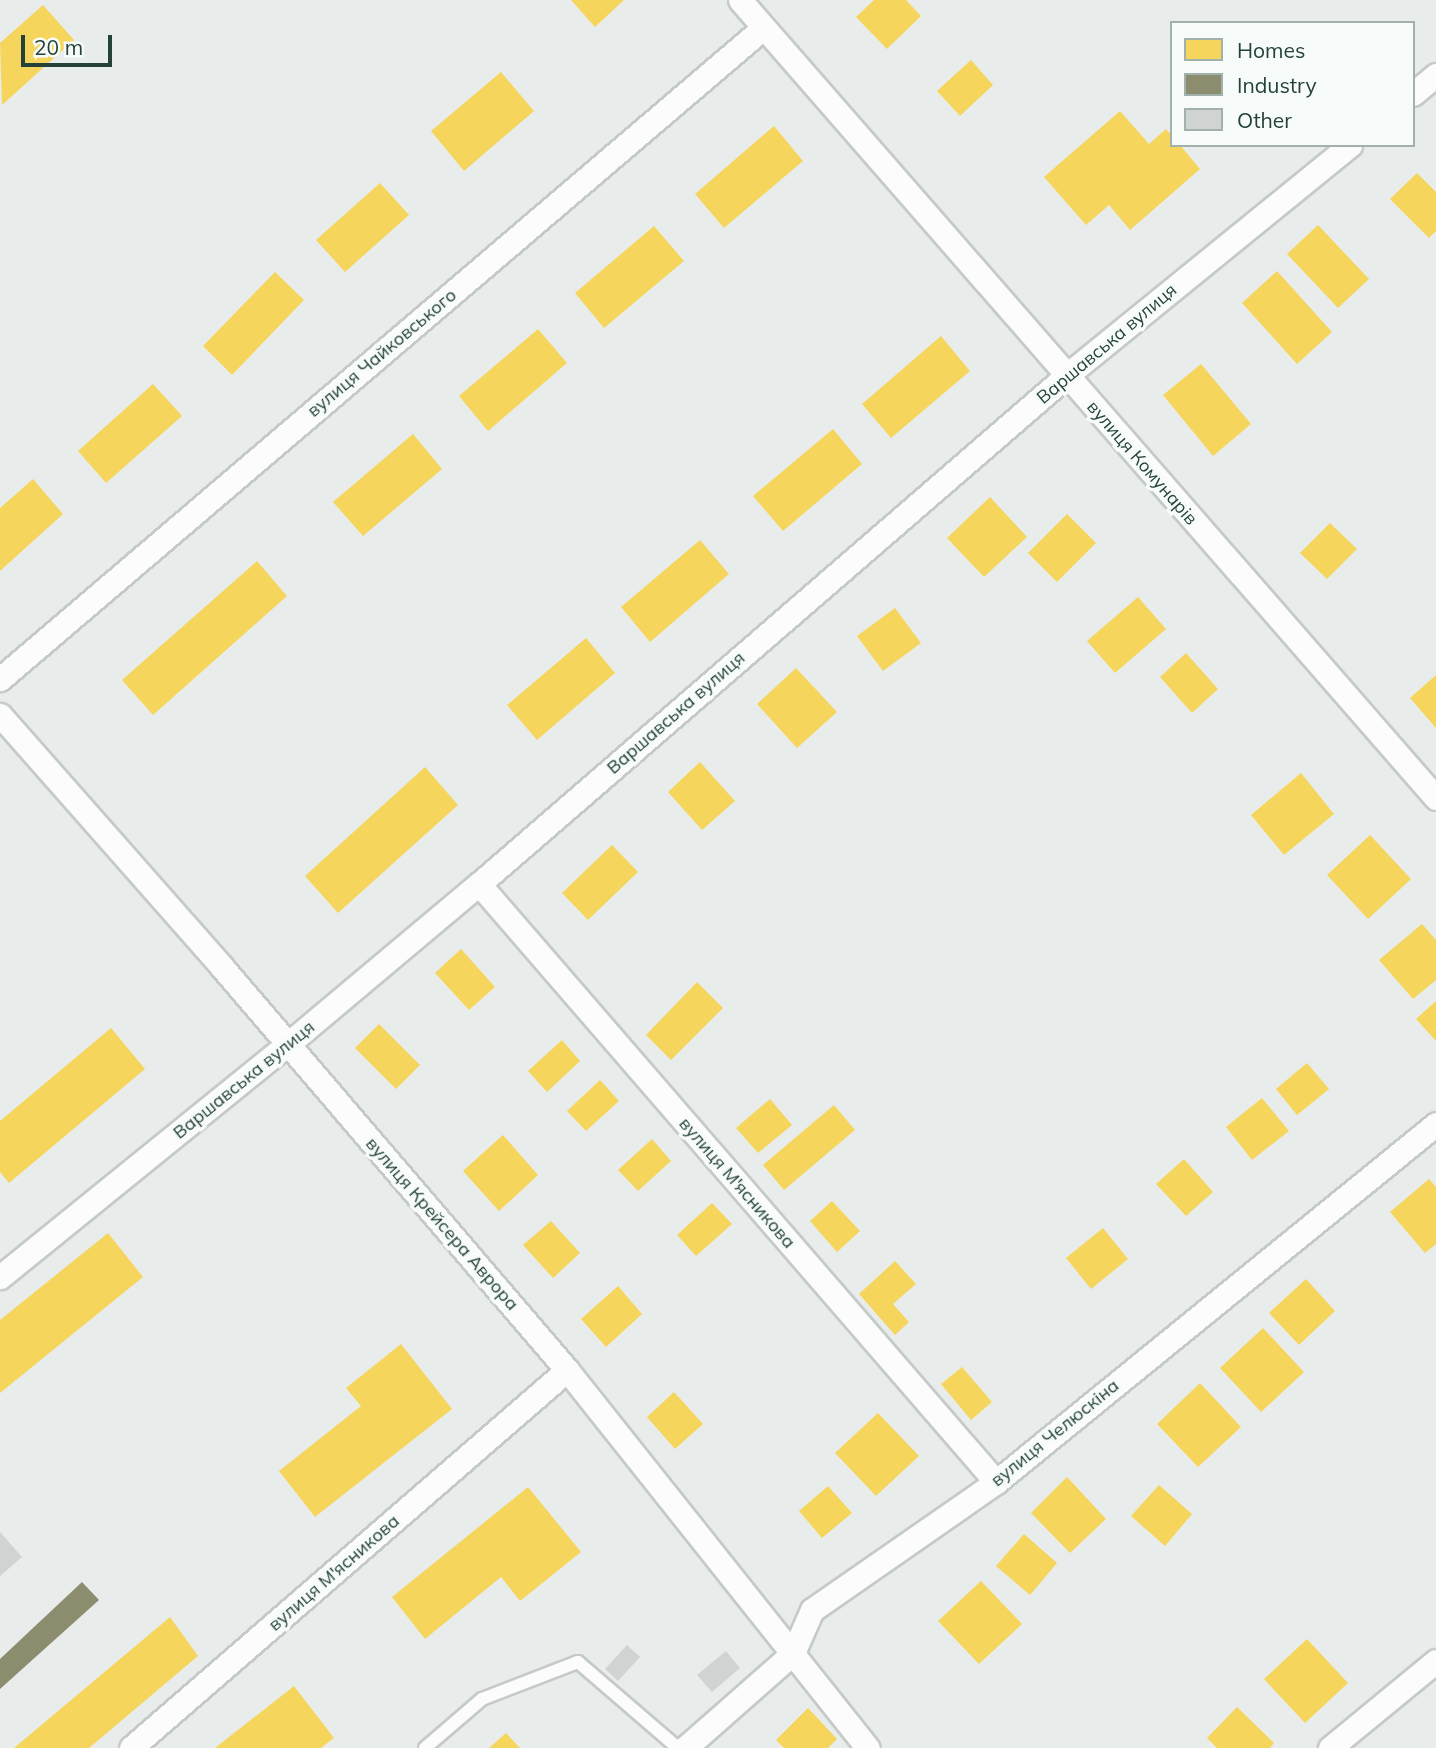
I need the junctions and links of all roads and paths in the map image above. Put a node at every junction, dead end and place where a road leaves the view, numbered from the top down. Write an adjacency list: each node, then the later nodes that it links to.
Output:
1 (740, 0): 2 (street, вулиця Комунарів)
2 (763, 28): 6 (street, вулиця Комунарів); 7 (street, вулиця Чайковського)
3 (1436, 75): 4 (street)
4 (1415, 92)
5 (1348, 147): 6 (street, Варшавська вулиця)
6 (1066, 376): 9 (street, вулиця Комунарів); 10 (street, Варшавська вулиця)
7 (0, 679)
8 (0, 715): 11 (street, вулиця Крейсера Аврора)
9 (1436, 798)
10 (479, 884): 11 (street, Варшавська вулиця); 15 (street, вулиця М'ясникова)
11 (288, 1044): 13 (street, Варшавська вулиця); 14 (street, вулиця Крейсера Аврора)
12 (1436, 1124): 15 (street, вулиця Челюскіна)
13 (0, 1277)
14 (567, 1370): 16 (street, вулиця Крейсера Аврора); 18 (street, вулиця М'ясникова)
15 (996, 1482): 16 (street, вулиця Челюскіна)
16 (793, 1653): 21 (street, вулиця Челюскіна); 22 (street, вулиця Крейсера Аврора)
17 (1436, 1661): 23 (street)
18 (131, 1748)
19 (425, 1748): 20 (lane)
20 (678, 1748)
21 (685, 1748)
22 (868, 1748)
23 (1330, 1748)

